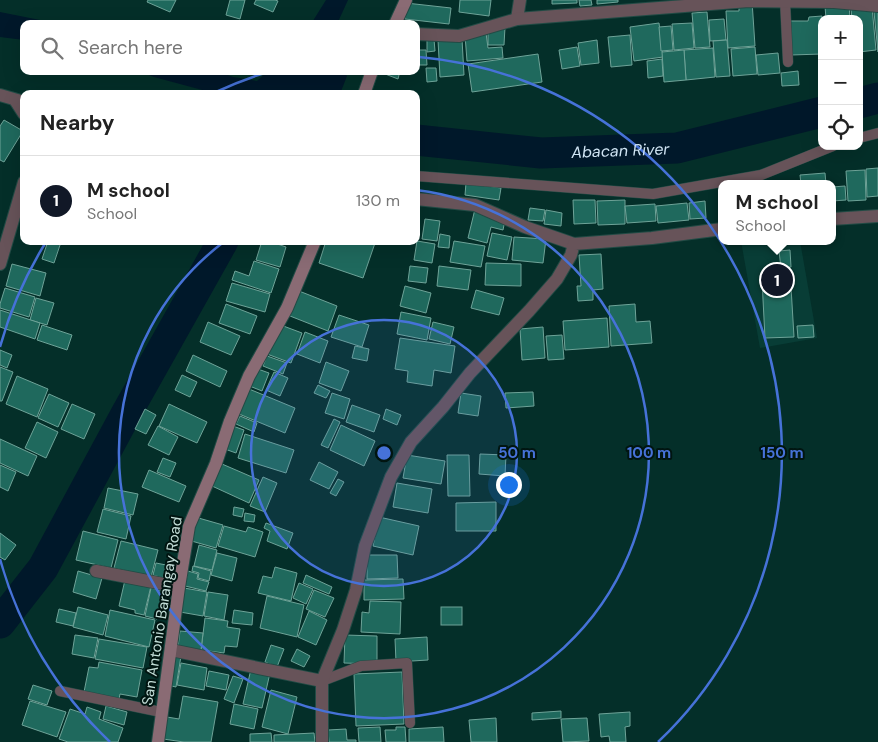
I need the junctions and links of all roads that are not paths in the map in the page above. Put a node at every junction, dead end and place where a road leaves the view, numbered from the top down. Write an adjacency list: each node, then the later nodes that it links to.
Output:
1 (406, 0): 6 (street)
2 (520, 0): 5 (street)
3 (785, 1): 4 (street); 5 (street); 8 (lane)
4 (878, 6)
5 (517, 19): 7 (street)
6 (397, 20)
7 (420, 34)
8 (788, 62)
9 (371, 75): 10 (street)
10 (365, 90)
11 (0, 95): 12 (street)
12 (20, 101)
13 (878, 133): 14 (lane)
14 (863, 137)
15 (822, 150): 17 (lane)
16 (420, 176): 18 (lane)
17 (733, 180)
18 (718, 183)
19 (20, 196): 26 (street)
20 (420, 199): 24 (street)
21 (878, 216): 22 (street)
22 (836, 219)
23 (718, 230): 24 (street)
24 (574, 244): 30 (street)
25 (313, 245): 28 (street, San Antonio Barangay Road)
26 (0, 264)
27 (96, 571): 28 (street)
28 (179, 587): 29 (street, San Antonio Barangay Road)
29 (171, 650): 30 (street); 32 (street, San Antonio Barangay Road)
30 (322, 681): 33 (lane); 35 (street)
31 (60, 691): 32 (lane)
32 (162, 712): 34 (street, San Antonio Barangay Road)
33 (410, 723)
34 (158, 742)
35 (322, 742)

